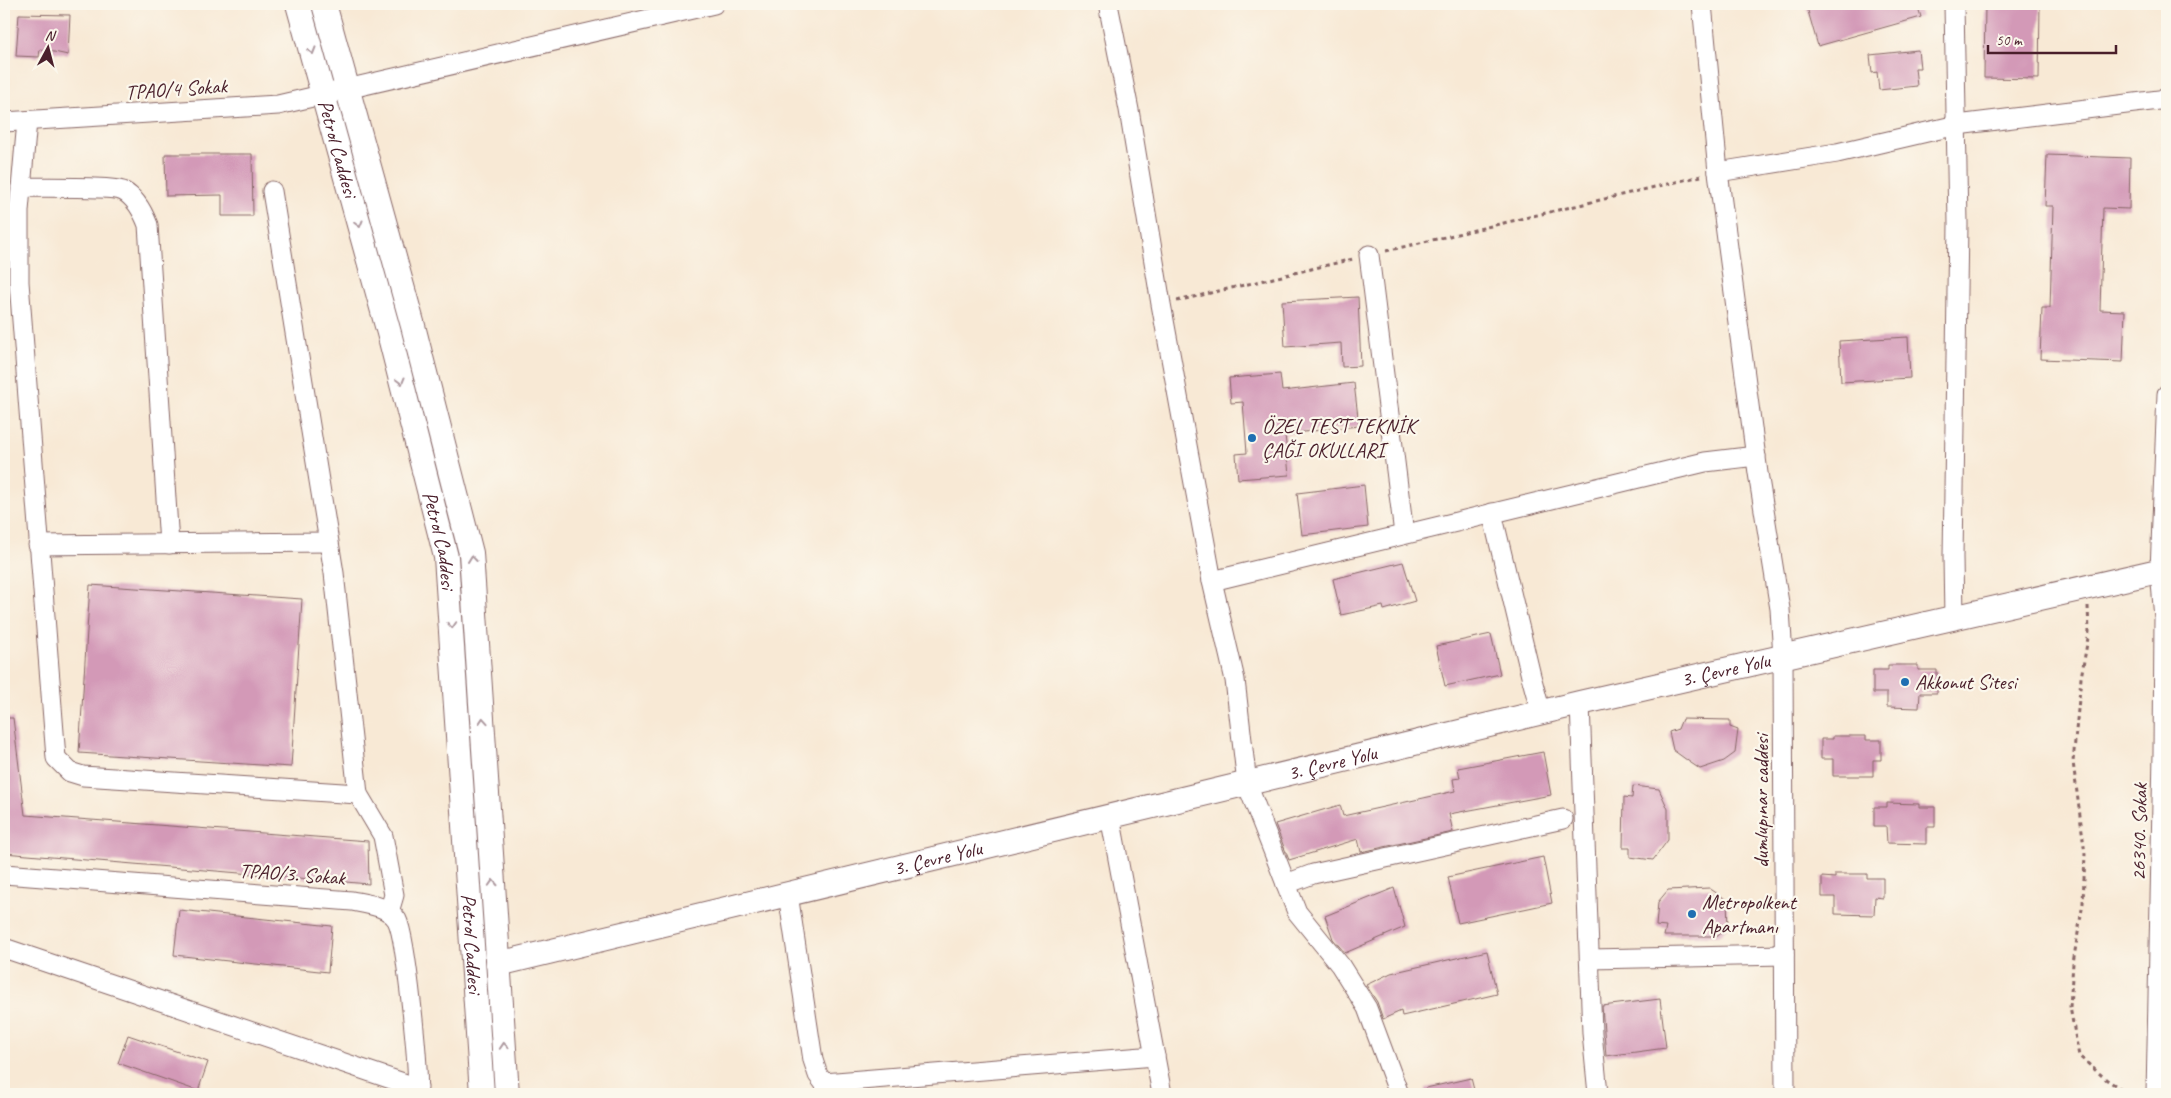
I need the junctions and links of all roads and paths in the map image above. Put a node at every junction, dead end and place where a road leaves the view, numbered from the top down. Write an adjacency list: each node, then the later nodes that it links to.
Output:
1 (298, 4): 8 (main road, Petrol Caddesi, one-way to 8)
2 (324, 4): 7 (main road, Petrol Caddesi)
3 (714, 4): 7 (street, TPAO/4 Sokak)
4 (1108, 4): 17 (street)
5 (1702, 4): 13 (street, dumlupınar caddesi)
6 (1954, 4): 12 (street)
7 (349, 88): 8 (street, TPAO/4 Sokak); 45 (main road, Petrol Caddesi, one-way to 7)
8 (324, 95): 10 (street, TPAO/4 Sokak); 48 (main road, Petrol Caddesi, one-way to 48)
9 (2167, 99): 12 (street)
10 (27, 121): 11 (street, TPAO/4 Sokak); 14 (street)
11 (4, 122)
12 (1957, 125): 13 (street); 28 (street)
13 (1718, 172): 16 (path); 19 (street, dumlupınar caddesi)
14 (21, 187): 23 (street); 24 (street)
15 (272, 191): 22 (street)
16 (1369, 255): 17 (path); 21 (street)
17 (1161, 304): 26 (street)
18 (2167, 394): 25 (street, 26340. Sokak)
19 (1756, 456): 20 (street); 29 (street, dumlupınar caddesi)
20 (1492, 513): 21 (street); 31 (street)
21 (1404, 534): 26 (street)
22 (328, 542): 23 (street); 34 (street)
23 (169, 544): 24 (street)
24 (38, 546): 34 (street)
25 (2163, 570): 27 (main road, 3. Çevre Yolu); 32 (street, 26340. Sokak)
26 (1212, 581): 33 (street)
27 (2084, 588): 28 (main road, 3. Çevre Yolu); 54 (path)
28 (1954, 618): 29 (main road, 3. Çevre Yolu)
29 (1783, 657): 30 (main road, 3. Çevre Yolu); 43 (street, dumlupınar caddesi)
30 (1580, 704): 31 (main road, 3. Çevre Yolu); 44 (street)
31 (1542, 713): 33 (main road, 3. Çevre Yolu)
32 (2165, 754): 40 (street, 26340. Sokak)
33 (1247, 784): 35 (main road, 3. Çevre Yolu); 38 (street)
34 (358, 794): 41 (street)
35 (1110, 816): 39 (main road, 3. Çevre Yolu); 46 (street)
36 (1563, 819): 38 (street)
37 (4, 874): 41 (street, TPAO/3. Sokak)
38 (1286, 884): 51 (street)
39 (788, 894): 45 (main road, 3. Çevre Yolu); 46 (street)
40 (2164, 904): 55 (street, 26340. Sokak)
41 (389, 912): 47 (street)
42 (4, 948): 47 (street)
43 (1784, 954): 44 (street); 53 (street, dumlupınar caddesi)
44 (1590, 960): 52 (street)
45 (498, 964): 49 (main road, Petrol Caddesi, one-way to 45)
46 (1155, 1056): 50 (street)
47 (418, 1091)
48 (482, 1094)
49 (507, 1094)
50 (1162, 1094)
51 (1399, 1094)
52 (1598, 1094)
53 (1785, 1094)
54 (2129, 1094)
55 (2156, 1094)

